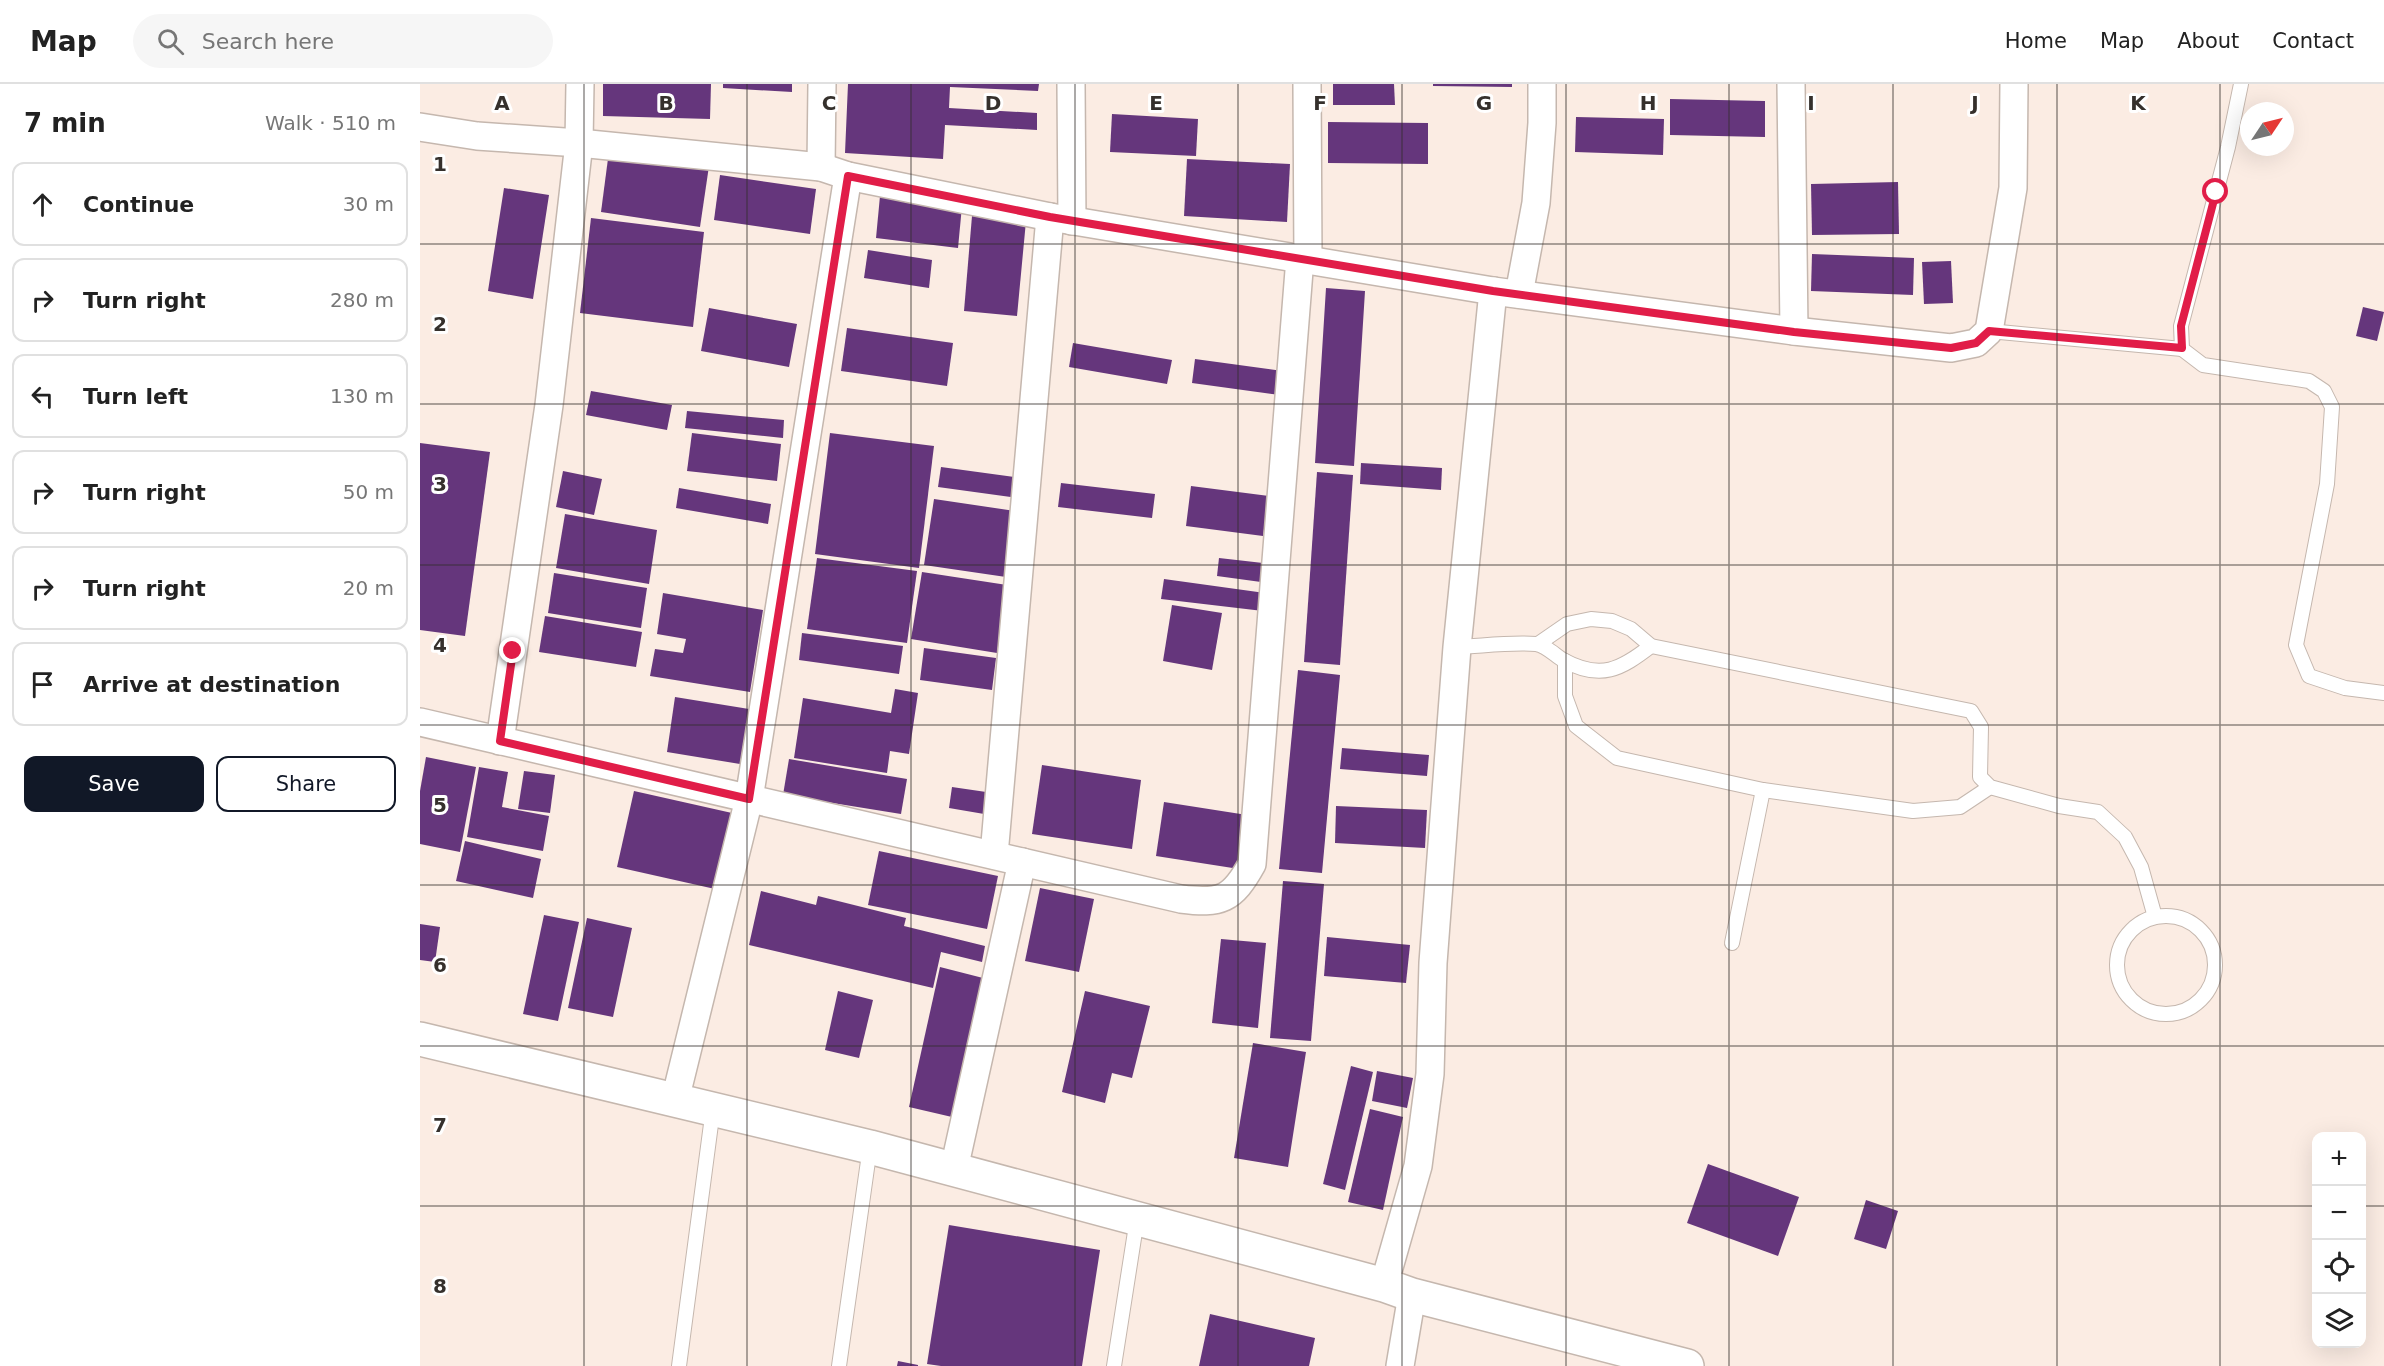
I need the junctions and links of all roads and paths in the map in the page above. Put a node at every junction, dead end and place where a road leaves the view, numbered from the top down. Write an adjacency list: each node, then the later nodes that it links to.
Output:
1 (580, 84): 10 (street)
2 (822, 84): 11 (street)
3 (1071, 84): 13 (street)
4 (1307, 84): 14 (street)
5 (1542, 84): 15 (street)
6 (1791, 84): 17 (street)
7 (2014, 84): 16 (street)
8 (2241, 84): 18 (lane)
9 (420, 127): 10 (street)
10 (579, 143): 11 (street); 25 (street)
11 (821, 167): 12 (street)
12 (848, 176): 13 (street); 28 (street)
13 (1061, 219): 14 (street); 29 (street)
14 (1304, 259): 15 (street); 30 (street)
15 (1506, 293): 17 (street); 21 (street)
16 (1989, 331): 17 (street); 18 (lane)
17 (1794, 332)
18 (2182, 348): 23 (lane)
19 (1538, 644): 20 (lane); 21 (lane); 22 (lane)
20 (1651, 646): 22 (lane); 26 (lane)
21 (1457, 647): 39 (street)
22 (1565, 661): 27 (lane)
23 (2384, 693)
24 (420, 722): 25 (street)
25 (500, 741): 28 (street)
26 (1990, 787): 27 (lane); 31 (lane)
27 (1763, 790): 32 (lane)
28 (749, 799): 29 (street); 34 (street)
29 (994, 855): 30 (street)
30 (1022, 862): 37 (street)
31 (2155, 917): 31 (lane)
32 (1732, 943)
33 (420, 1039): 34 (street)
34 (675, 1100): 35 (street)
35 (712, 1109): 36 (street); 41 (lane)
36 (870, 1146): 37 (street); 42 (lane)
37 (954, 1169): 38 (street)
38 (1137, 1219): 39 (street); 43 (lane)
39 (1398, 1290): 40 (street); 44 (street)
40 (1649, 1361): 45 (street)
41 (679, 1366)
42 (839, 1366)
43 (1114, 1366)
44 (1400, 1366)
45 (1687, 1366)

